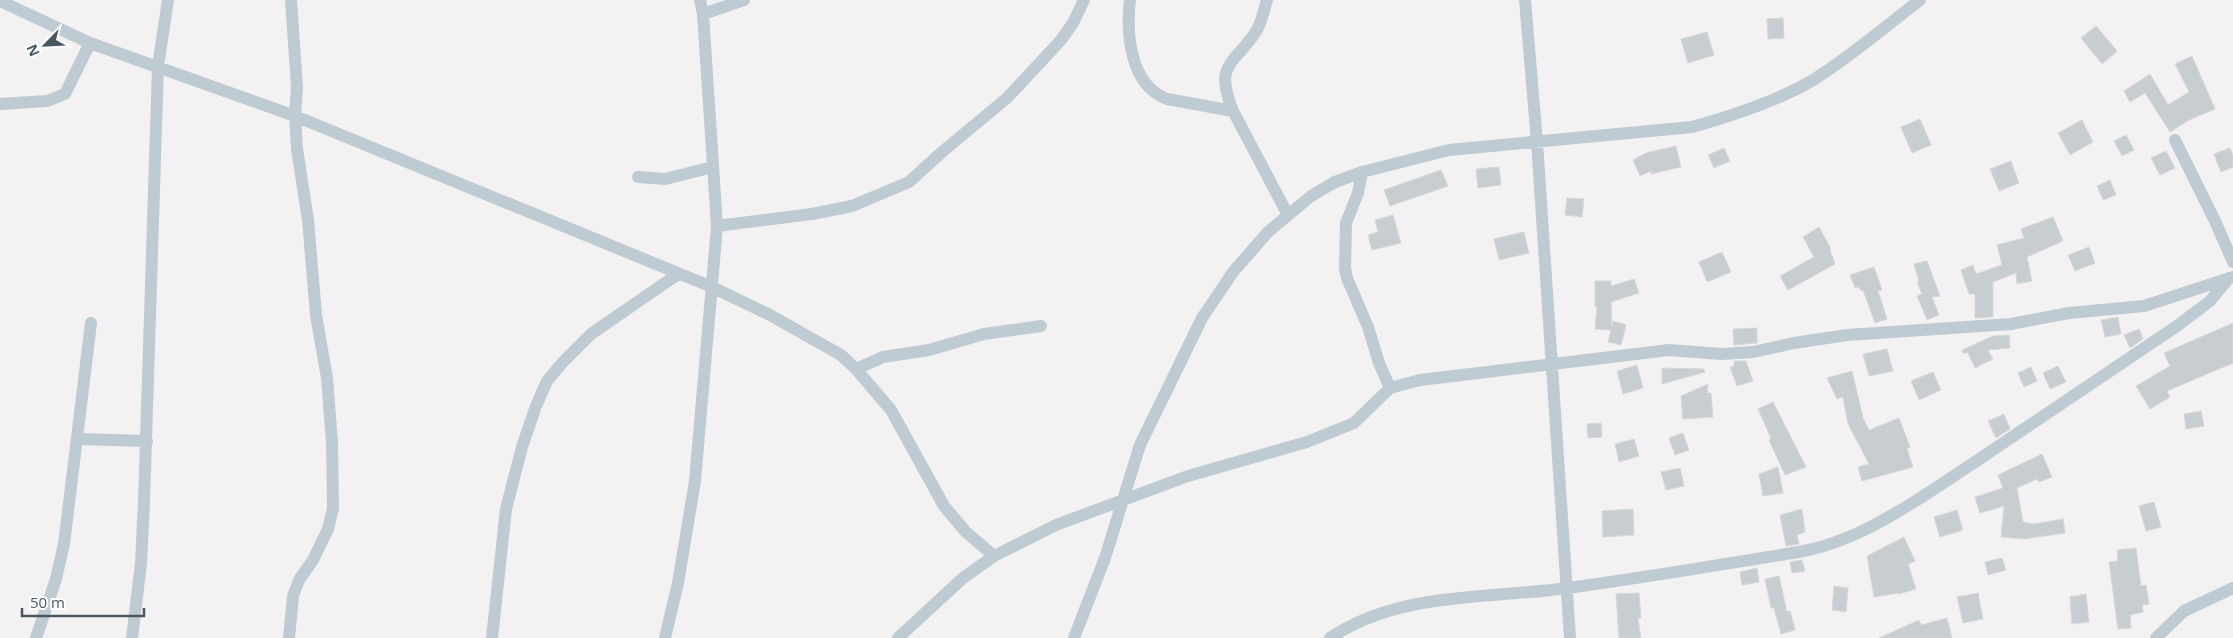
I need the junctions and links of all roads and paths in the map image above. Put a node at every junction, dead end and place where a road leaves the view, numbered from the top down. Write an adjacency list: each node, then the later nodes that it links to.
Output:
1 (0, 0): 12 (street)
2 (168, 0): 13 (street)
3 (291, 0): 16 (street)
4 (700, 0): 11 (street)
5 (744, 0): 11 (street)
6 (1084, 0): 23 (street)
7 (1130, 0): 15 (street)
8 (1267, 0): 15 (street)
9 (1525, 0): 18 (street)
10 (1920, 0): 18 (street)
11 (703, 14): 19 (street)
12 (90, 43): 13 (street); 14 (street)
13 (158, 66): 16 (street); 34 (street)
14 (0, 104)
15 (1233, 111): 22 (street)
16 (296, 116): 25 (street); 41 (street)
17 (2176, 140): 24 (street)
18 (1537, 142): 20 (street); 30 (street)
19 (714, 167): 21 (street); 23 (street)
20 (1362, 172): 22 (street); 32 (street)
21 (638, 177)
22 (1288, 215): 35 (street)
23 (717, 226): 27 (street)
24 (2233, 262)
25 (678, 274): 27 (street); 42 (street)
26 (2231, 278): 30 (street); 37 (street)
27 (712, 287): 31 (street); 43 (street)
28 (91, 323): 33 (street)
29 (1041, 326): 31 (street)
30 (1551, 366): 32 (street); 37 (street)
31 (856, 369): 36 (street)
32 (1390, 388): 35 (street)
33 (77, 439): 34 (street); 39 (street)
34 (147, 441): 40 (street)
35 (1122, 499): 36 (street); 45 (street)
36 (994, 556): 44 (street)
37 (1566, 588): 46 (street); 47 (street)
38 (2233, 588): 48 (street)
39 (36, 638)
40 (132, 638)
41 (289, 638)
42 (492, 638)
43 (665, 638)
44 (898, 638)
45 (1074, 638)
46 (1330, 638)
47 (1570, 638)
48 (2156, 638)

